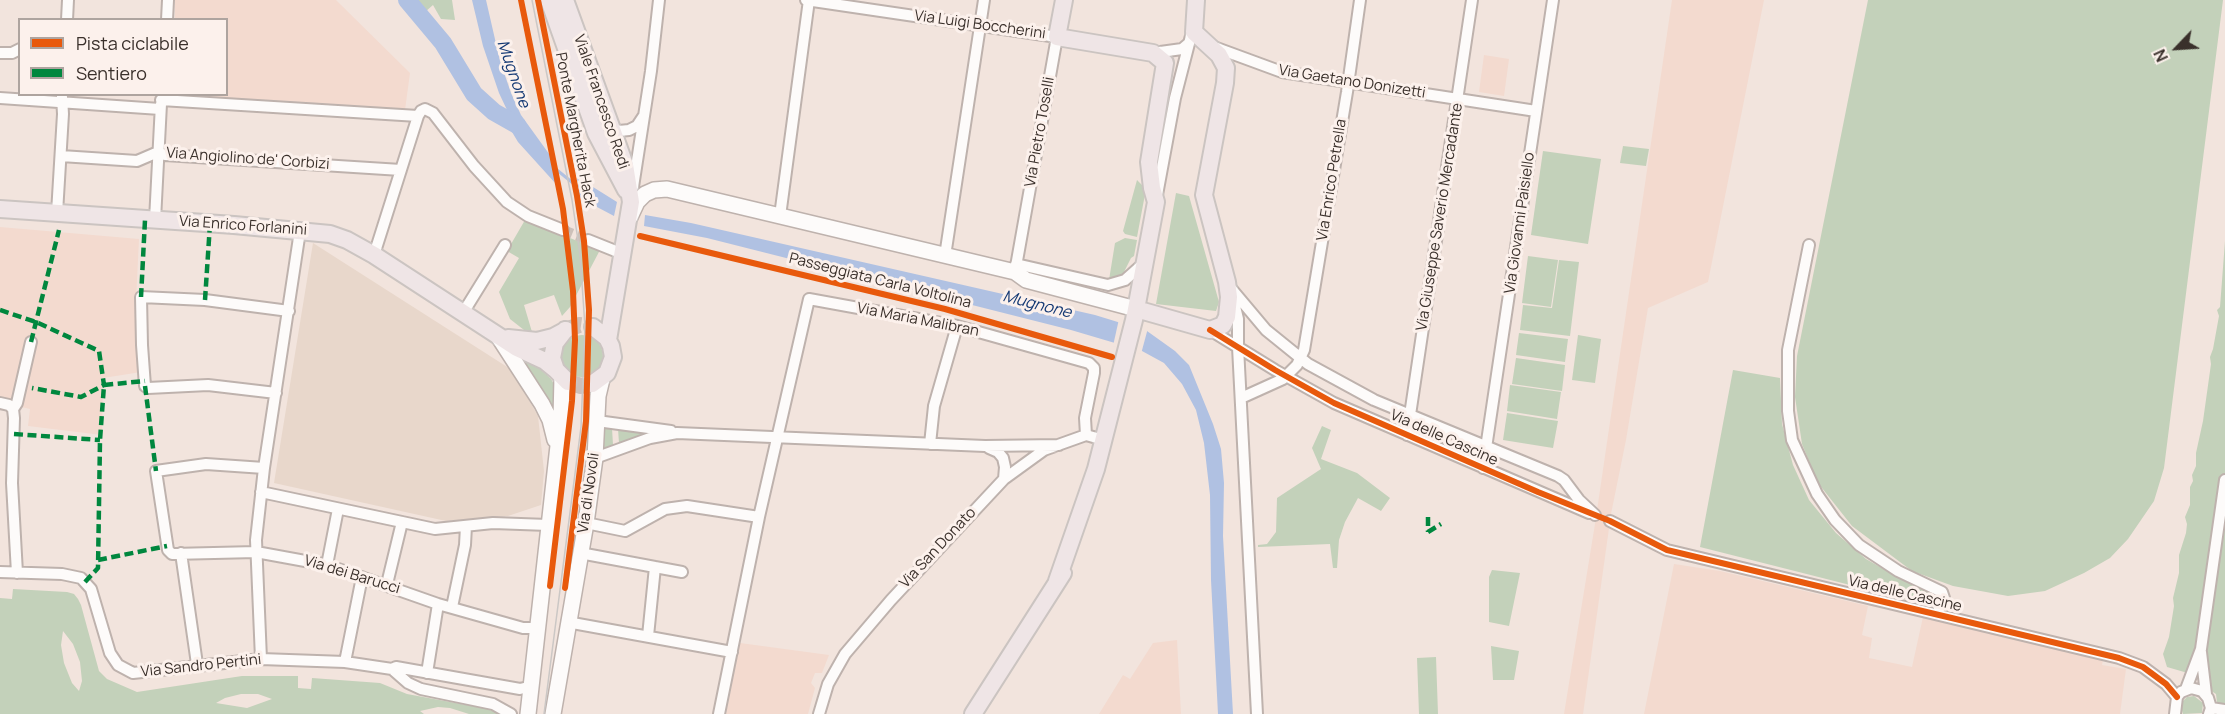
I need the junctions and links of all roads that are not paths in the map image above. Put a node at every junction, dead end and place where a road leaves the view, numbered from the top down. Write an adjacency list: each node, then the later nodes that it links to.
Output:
1 (68, 0): 13 (street)
2 (168, 0): 14 (street)
3 (549, 0): 36 (main road, Viale Francesco Redi)
4 (566, 0): 31 (main road, Viale Francesco Redi)
5 (659, 0): 30 (street)
6 (808, 0): 15 (street, Via Luigi Boccherini); 39 (street)
7 (984, 0): 15 (street)
8 (1064, 0): 17 (main road, Via Pietro Toselli)
9 (1196, 0): 16 (main road)
10 (1360, 0): 22 (street, Via Enrico Petrella)
11 (1472, 0): 26 (street, Via Giuseppe Saverio Mercadante)
12 (1552, 0): 28 (street, Via Giovanni Paisiello)
13 (67, 18)
14 (167, 18)
15 (980, 26): 17 (street, Via Luigi Boccherini); 48 (street)
16 (1191, 35): 18 (main road); 21 (street); 25 (street)
17 (1057, 37): 21 (main road, Via Luigi Boccherini); 50 (street, Via Pietro Toselli)
18 (1207, 44): 22 (street, Via Gaetano Donizetti); 51 (main road)
19 (18, 50): 20 (street)
20 (0, 53)
21 (1159, 58): 25 (street); 35 (main road)
22 (1348, 82): 26 (street, Via Gaetano Donizetti); 62 (street, Via Enrico Petrella)
23 (0, 98): 24 (street)
24 (62, 98): 27 (street); 33 (street)
25 (1175, 98): 35 (street)
26 (1458, 98): 28 (street, Via Gaetano Donizetti); 70 (street, Via Giuseppe Saverio Mercadante)
27 (161, 101): 29 (street); 32 (street)
28 (1536, 111): 80 (street, Via Giovanni Paisiello)
29 (422, 113): 34 (street); 41 (street)
30 (644, 117): 31 (street); 36 (street)
31 (609, 126): 36 (main road, Viale Francesco Redi)
32 (158, 152): 33 (street, Via Angiolino de' Corbizi); 34 (street, Via Angiolino de' Corbizi); 40 (street)
33 (61, 156): 38 (street)
34 (401, 170): 47 (street)
35 (1156, 202): 49 (main road)
36 (632, 204): 39 (street); 46 (main road, Via di Novoli)
37 (0, 209): 38 (main road, Via Enrico Forlanini)
38 (57, 213): 40 (main road, Via Enrico Forlanini)
39 (780, 216): 48 (street)
40 (155, 220): 42 (main road, Via Enrico Forlanini)
41 (563, 230)
42 (300, 231): 47 (main road, Via Enrico Forlanini); 53 (street)
43 (588, 240): 46 (street)
44 (505, 245): 54 (street)
45 (1809, 245): 107 (street)
46 (623, 254): 52 (main road, Via di Novoli)
47 (374, 255): 54 (main road, Via Enrico Forlanini)
48 (945, 256): 50 (street)
49 (1145, 262): 50 (street); 55 (main road)
50 (1015, 268): 55 (street)
51 (1227, 282): 57 (main road); 61 (street); 62 (street, Via delle Cascine)
52 (614, 307): 59 (main road, Via di Novoli); 59 (main road)
53 (289, 311): 66 (street); 66 (street)
54 (463, 314): 58 (main road, Via Enrico Forlanini)
55 (1136, 314): 57 (main road); 76 (main road)
56 (957, 326): 73 (street, Via Maria Malibran); 75 (street, Via Maria Malibran); 77 (street)
57 (1210, 330): 61 (street, Via delle Cascine)
58 (498, 336): 64 (main road, Via Enrico Forlanini); 64 (main road, Via Enrico Forlanini); 81 (street)
59 (608, 340): 65 (main road, Via di Novoli)
60 (31, 342): 69 (street)
61 (1238, 346): 63 (street, Via delle Cascine); 67 (street)
62 (1300, 359): 63 (street); 70 (street, Via delle Cascine)
63 (1286, 376): 67 (street); 74 (street, Via delle Cascine)
64 (562, 377): 81 (street)
65 (597, 382): 71 (street, Via di Novoli)
66 (276, 393): 83 (street)
67 (1241, 398): 130 (street)
68 (0, 403): 69 (street)
69 (13, 409): 102 (street)
70 (1410, 415): 74 (street, Via Giuseppe Saverio Mercadante); 80 (street, Via delle Cascine)
71 (597, 421): 72 (street); 82 (street, Via di Novoli)
72 (677, 433): 75 (street); 82 (street)
73 (1086, 435): 76 (street); 78 (street, Via San Donato)
74 (1407, 435): 84 (street, Via delle Cascine)
75 (777, 436): 77 (street); 89 (street)
76 (1104, 440): 129 (main road)
77 (930, 444): 79 (street)
78 (1059, 445): 79 (street); 85 (street, Via San Donato)
79 (985, 446): 85 (street)
80 (1487, 446): 84 (street, Via delle Cascine); 84 (street, Via delle Cascine)
81 (557, 456): 93 (street)
82 (595, 458): 92 (street, Via di Novoli)
83 (264, 468): 87 (street); 96 (street, Via dei Barucci)
84 (1483, 468)
85 (1004, 478): 128 (street, Via San Donato)
86 (2225, 480): 111 (street)
87 (261, 492): 88 (street); 95 (street)
88 (338, 509): 91 (street); 98 (street)
89 (759, 517): 92 (street); 112 (street)
90 (1610, 521): 107 (street, Via delle Cascine)
91 (402, 522): 94 (street); 104 (street)
92 (586, 524): 97 (street, Via di Novoli)
93 (548, 525): 94 (street); 109 (street)
94 (466, 526): 106 (street)
95 (256, 552): 96 (street, Via dei Barucci); 98 (street, Via dei Barucci); 113 (street)
96 (181, 553): 115 (street)
97 (580, 553): 99 (street); 108 (street, Via di Novoli)
98 (327, 565): 103 (street, Via dei Barucci)
99 (655, 567): 101 (street); 110 (street)
100 (0, 572): 102 (street, Via Sandro Pertini)
101 (682, 572)
102 (17, 573): 115 (street, Via Sandro Pertini)
103 (362, 577): 104 (street, Via dei Barucci); 114 (street)
104 (387, 584): 105 (street, Via dei Barucci)
105 (438, 604): 106 (street, Via dei Barucci); 117 (street)
106 (452, 608): 109 (street, Via dei Barucci)
107 (1937, 614): 119 (street, Via delle Cascine)
108 (567, 622): 110 (street); 126 (street, Via di Novoli)
109 (536, 628): 118 (street)
110 (648, 636): 112 (street)
111 (2200, 649): 119 (street); 120 (street)
112 (732, 652): 127 (street)
113 (261, 659): 114 (street, Via Sandro Pertini); 115 (street, Via Sandro Pertini)
114 (345, 662): 116 (street, Via Sandro Pertini)
115 (197, 664)
116 (392, 669): 117 (street, Via Sandro Pertini); 124 (street, Via Sandro Pertini)
117 (428, 673): 118 (street, Via Sandro Pertini)
118 (531, 679): 125 (street)
119 (2181, 693): 120 (street); 123 (street)
120 (2206, 694): 122 (street)
121 (2225, 710): 122 (street)
122 (2210, 711)
123 (2176, 713)
124 (511, 714)
125 (528, 714)
126 (553, 714)
127 (719, 714)
128 (819, 714)
129 (973, 714)
130 (1257, 714)

